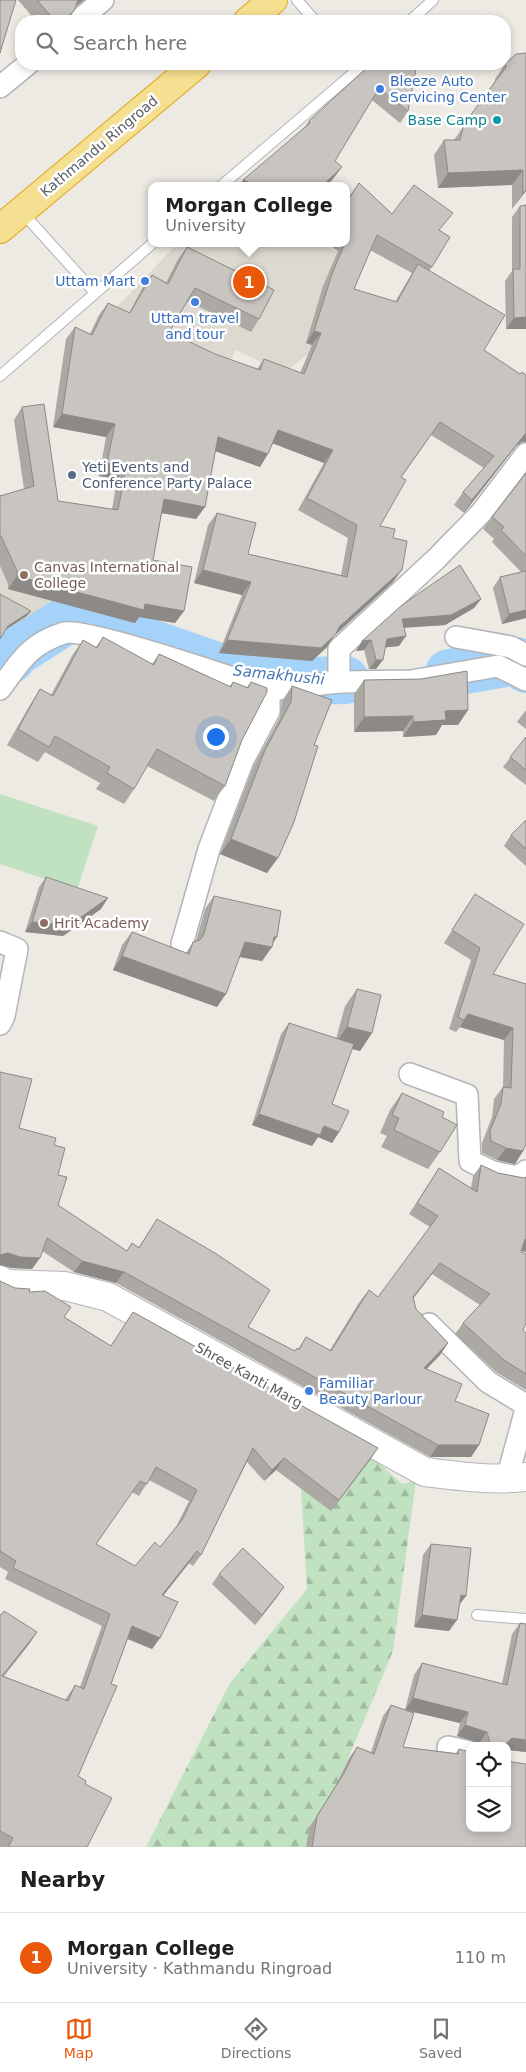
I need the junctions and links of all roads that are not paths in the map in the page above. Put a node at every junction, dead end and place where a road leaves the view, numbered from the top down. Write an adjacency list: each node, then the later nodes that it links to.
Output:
1 (103, 0): 5 (street)
2 (273, 0): 6 (highway)
3 (297, 0): 7 (lane)
4 (433, 0): 8 (lane)
5 (85, 15)
6 (255, 15)
7 (310, 15)
8 (417, 15)
9 (21, 70): 12 (street)
10 (190, 70): 14 (highway, Kathmandu Ringroad)
11 (352, 70): 13 (lane)
12 (0, 87)
13 (226, 182)
14 (21, 211): 15 (highway, Kathmandu Ringroad); 17 (lane)
15 (0, 229)
16 (148, 247): 17 (lane)
17 (95, 293): 18 (lane)
18 (0, 376)
19 (526, 454): 23 (street)
20 (456, 636): 21 (street)
21 (526, 655)
22 (526, 680): 23 (street)
23 (338, 682): 25 (street)
24 (0, 689): 25 (street)
25 (269, 690): 27 (street)
26 (0, 942): 28 (street)
27 (182, 944)
28 (0, 1024)
29 (410, 1074): 30 (street)
30 (526, 1172)
31 (3, 1286): 35 (street, Shree Kanti Marg)
32 (417, 1312): 33 (street)
33 (526, 1405)
34 (526, 1409): 35 (street)
35 (516, 1478)
36 (477, 1615): 37 (lane)
37 (526, 1619)
38 (448, 1746): 39 (street)
39 (466, 1751)

